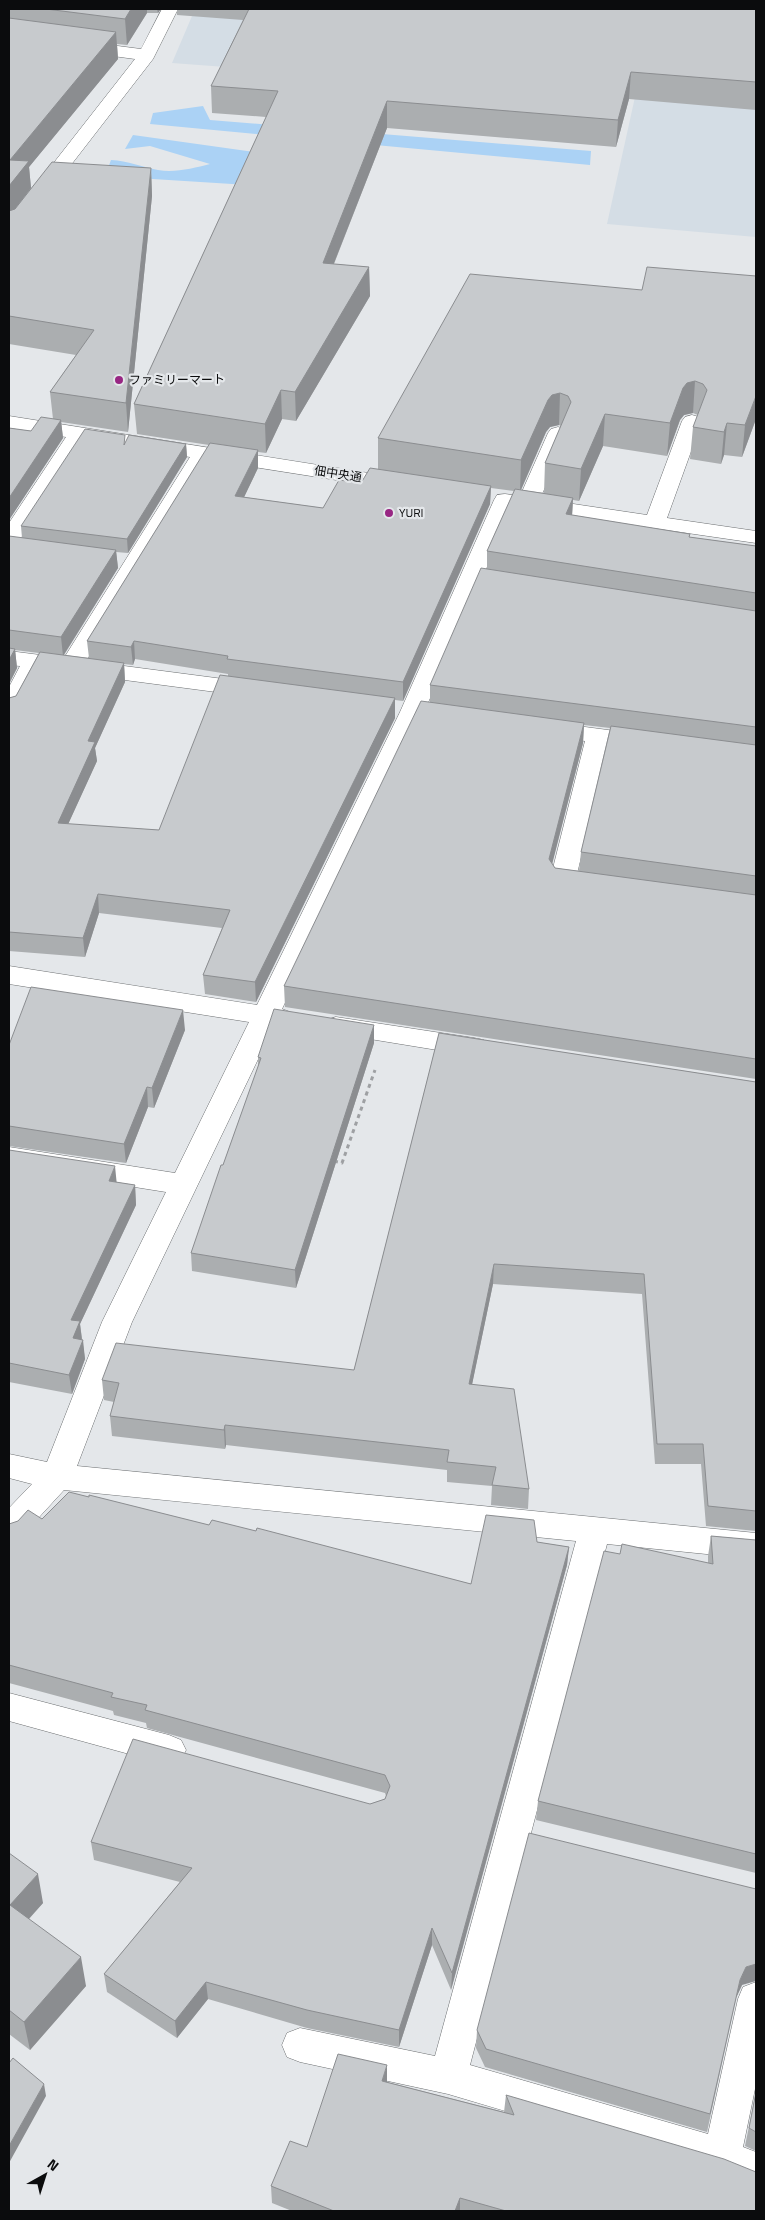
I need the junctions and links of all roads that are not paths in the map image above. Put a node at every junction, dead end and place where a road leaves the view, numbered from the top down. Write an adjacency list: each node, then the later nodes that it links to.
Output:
1 (170, 9): 3 (street)
2 (9, 37): 3 (street)
3 (148, 55): 5 (street)
4 (9, 203): 5 (street)
5 (29, 206): 6 (street)
6 (9, 232)
7 (692, 421): 14 (street)
8 (9, 422): 9 (street, 佃中央通)
9 (79, 433): 11 (street, 佃中央通); 16 (street)
10 (558, 433): 13 (street)
11 (203, 452): 12 (street, 佃中央通); 19 (street)
12 (420, 487)
13 (528, 503): 14 (street); 27 (street)
14 (655, 522): 15 (street)
15 (756, 537)
16 (15, 544)
17 (9, 658): 18 (street)
18 (34, 661): 19 (street); 21 (street)
19 (71, 666): 20 (street)
20 (276, 693)
21 (9, 709)
22 (530, 727): 23 (street)
23 (598, 736): 24 (street); 25 (street)
24 (667, 745)
25 (611, 887)
26 (9, 975): 27 (street)
27 (264, 1015): 28 (street); 30 (street)
28 (495, 1051)
29 (9, 1157): 30 (street)
30 (183, 1185): 32 (street)
31 (9, 1466): 32 (street)
32 (56, 1477): 33 (street); 34 (street)
33 (9, 1529)
34 (595, 1531): 35 (street); 40 (street)
35 (756, 1546)
36 (9, 1707): 37 (street)
37 (200, 1758)
38 (756, 1999): 41 (street)
39 (300, 2045): 40 (street)
40 (448, 2076): 41 (street)
41 (722, 2157): 42 (street)
42 (756, 2171)

